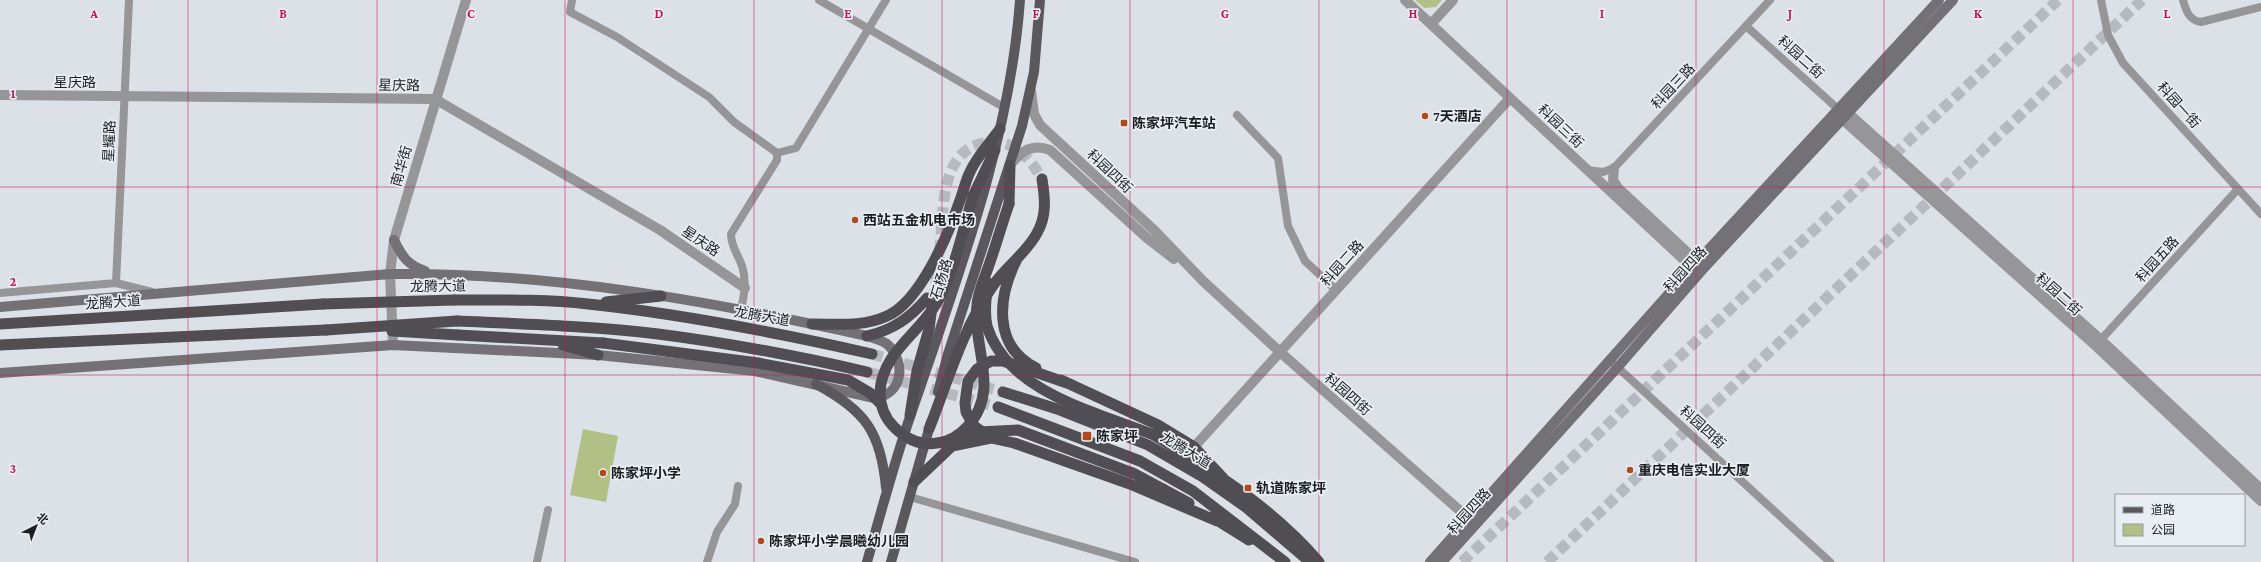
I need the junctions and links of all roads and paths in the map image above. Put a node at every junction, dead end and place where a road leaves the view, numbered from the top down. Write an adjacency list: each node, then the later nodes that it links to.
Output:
1 (129, 0): 21 (street, 星耀路)
2 (466, 0): 23 (street, 南华街)
3 (572, 0): 30 (street)
4 (819, 0): 18 (street)
5 (886, 0): 18 (street)
6 (1020, 0): 24 (main road, 石杨路)
7 (1040, 0): 19 (main road, 石杨路)
8 (1405, 0): 16 (street, 科园三街)
9 (1453, 0): 16 (street)
10 (1770, 0): 17 (street, 科园三路)
11 (1939, 0): 25 (main road, 科园四路)
12 (1953, 0): 27 (main road, 科园四路)
13 (2101, 0): 35 (street, 科园一街)
14 (2183, 0): 15 (street)
15 (2261, 7)
16 (1431, 24): 22 (street, 科园三街)
17 (1746, 26): 25 (street, 科园二街); 32 (street, 科园三路)
18 (870, 30): 24 (street); 30 (street)
19 (1031, 91): 31 (main road, 石杨路); 43 (street, 科园四街)
20 (0, 95): 21 (street, 星庆路)
21 (124, 96): 23 (street, 星庆路); 44 (street, 星耀路)
22 (1510, 98): 33 (street, 科园三街); 46 (street, 科园二路)
23 (435, 99): 37 (street, 南华街); 45 (street, 星庆路)
24 (1006, 108): 28 (main road, 石杨路)
25 (1838, 109): 27 (street, 科园二街); 40 (main road, 科园四路)
26 (1238, 115): 46 (street)
27 (1845, 116): 40 (main road, 科园四路); 58 (street, 科园二街)
28 (1000, 129): 29 (main road, 石杨路); 54 (highway)
29 (995, 150): 70 (highway, bridge); 72 (main road, 石杨路)
30 (777, 153): 45 (street)
31 (1010, 165): 38 (highway, bridge); 43 (street, 科园四街); 73 (main road, 石杨路)
32 (1614, 168): 33 (street); 40 (street)
33 (1587, 170): 40 (street, 科园三街)
34 (1042, 180): 39 (highway)
35 (2238, 189): 36 (street, 科园一街); 58 (street, 科园五路)
36 (2261, 214)
37 (394, 240): 41 (main road); 42 (street, 南华街)
38 (991, 259): 75 (highway, bridge); 77 (highway, bridge)
39 (1017, 259): 67 (highway); 73 (highway)
40 (1698, 268): 64 (main road, 科园四路)
41 (432, 273): 42 (main road); 49 (main road)
42 (390, 274): 48 (main road); 60 (street, 南华街)
43 (1203, 281): 61 (street, 科园四街)
44 (116, 283): 47 (street); 48 (street)
45 (745, 288): 52 (street)
46 (1336, 290): 61 (street, 科园二路)
47 (0, 293)
48 (158, 294): 51 (main road)
49 (661, 296): 50 (highway); 52 (main road)
50 (588, 304): 53 (highway, 龙腾大道, bridge); 62 (highway, 龙腾大道)
51 (0, 307)
52 (741, 310): 54 (main road)
53 (0, 324)
54 (812, 324): 56 (main road)
55 (349, 328): 57 (highway, bridge); 59 (highway, bridge); 65 (highway, bridge)
56 (867, 336): 68 (main road); 72 (highway)
57 (548, 340): 63 (highway); 70 (highway, bridge)
58 (2098, 343): 80 (street, 科园二街); 83 (street, 科园二街)
59 (0, 345)
60 (393, 345): 63 (main road); 66 (main road)
61 (1280, 352): 76 (street, 科园二路); 86 (street, 科园四街)
62 (872, 354)
63 (598, 355): 68 (main road)
64 (1614, 364): 86 (main road, 科园四路); 97 (street, 科园四街)
65 (867, 372)
66 (0, 373)
67 (1067, 383): 74 (highway); 76 (highway)
68 (816, 384): 81 (main road)
69 (1003, 392): 93 (highway, 龙腾大道)
70 (880, 403): 75 (highway, bridge)
71 (998, 407): 92 (highway)
72 (910, 414): 81 (main road, 石杨路)
73 (929, 429): 78 (main road, 石杨路)
74 (990, 438): 78 (highway); 85 (highway)
75 (946, 442): 85 (highway, bridge)
76 (1194, 447): 77 (highway)
77 (1223, 478): 94 (highway)
78 (914, 482): 82 (main road, 石杨路)
79 (738, 486): 88 (street)
80 (2261, 489)
81 (886, 493): 89 (main road, 石杨路)
82 (910, 497): 90 (main road, 石杨路); 91 (street)
83 (2261, 501)
84 (548, 510): 87 (street)
85 (1217, 521): 92 (highway)
86 (1472, 522): 95 (main road, 科园四路); 96 (main road, 科园四路)
87 (537, 562)
88 (707, 562)
89 (867, 562)
90 (891, 562)
91 (1135, 562)
92 (1285, 562)
93 (1310, 562)
94 (1319, 562)
95 (1430, 562)
96 (1442, 562)
97 (1830, 562)

